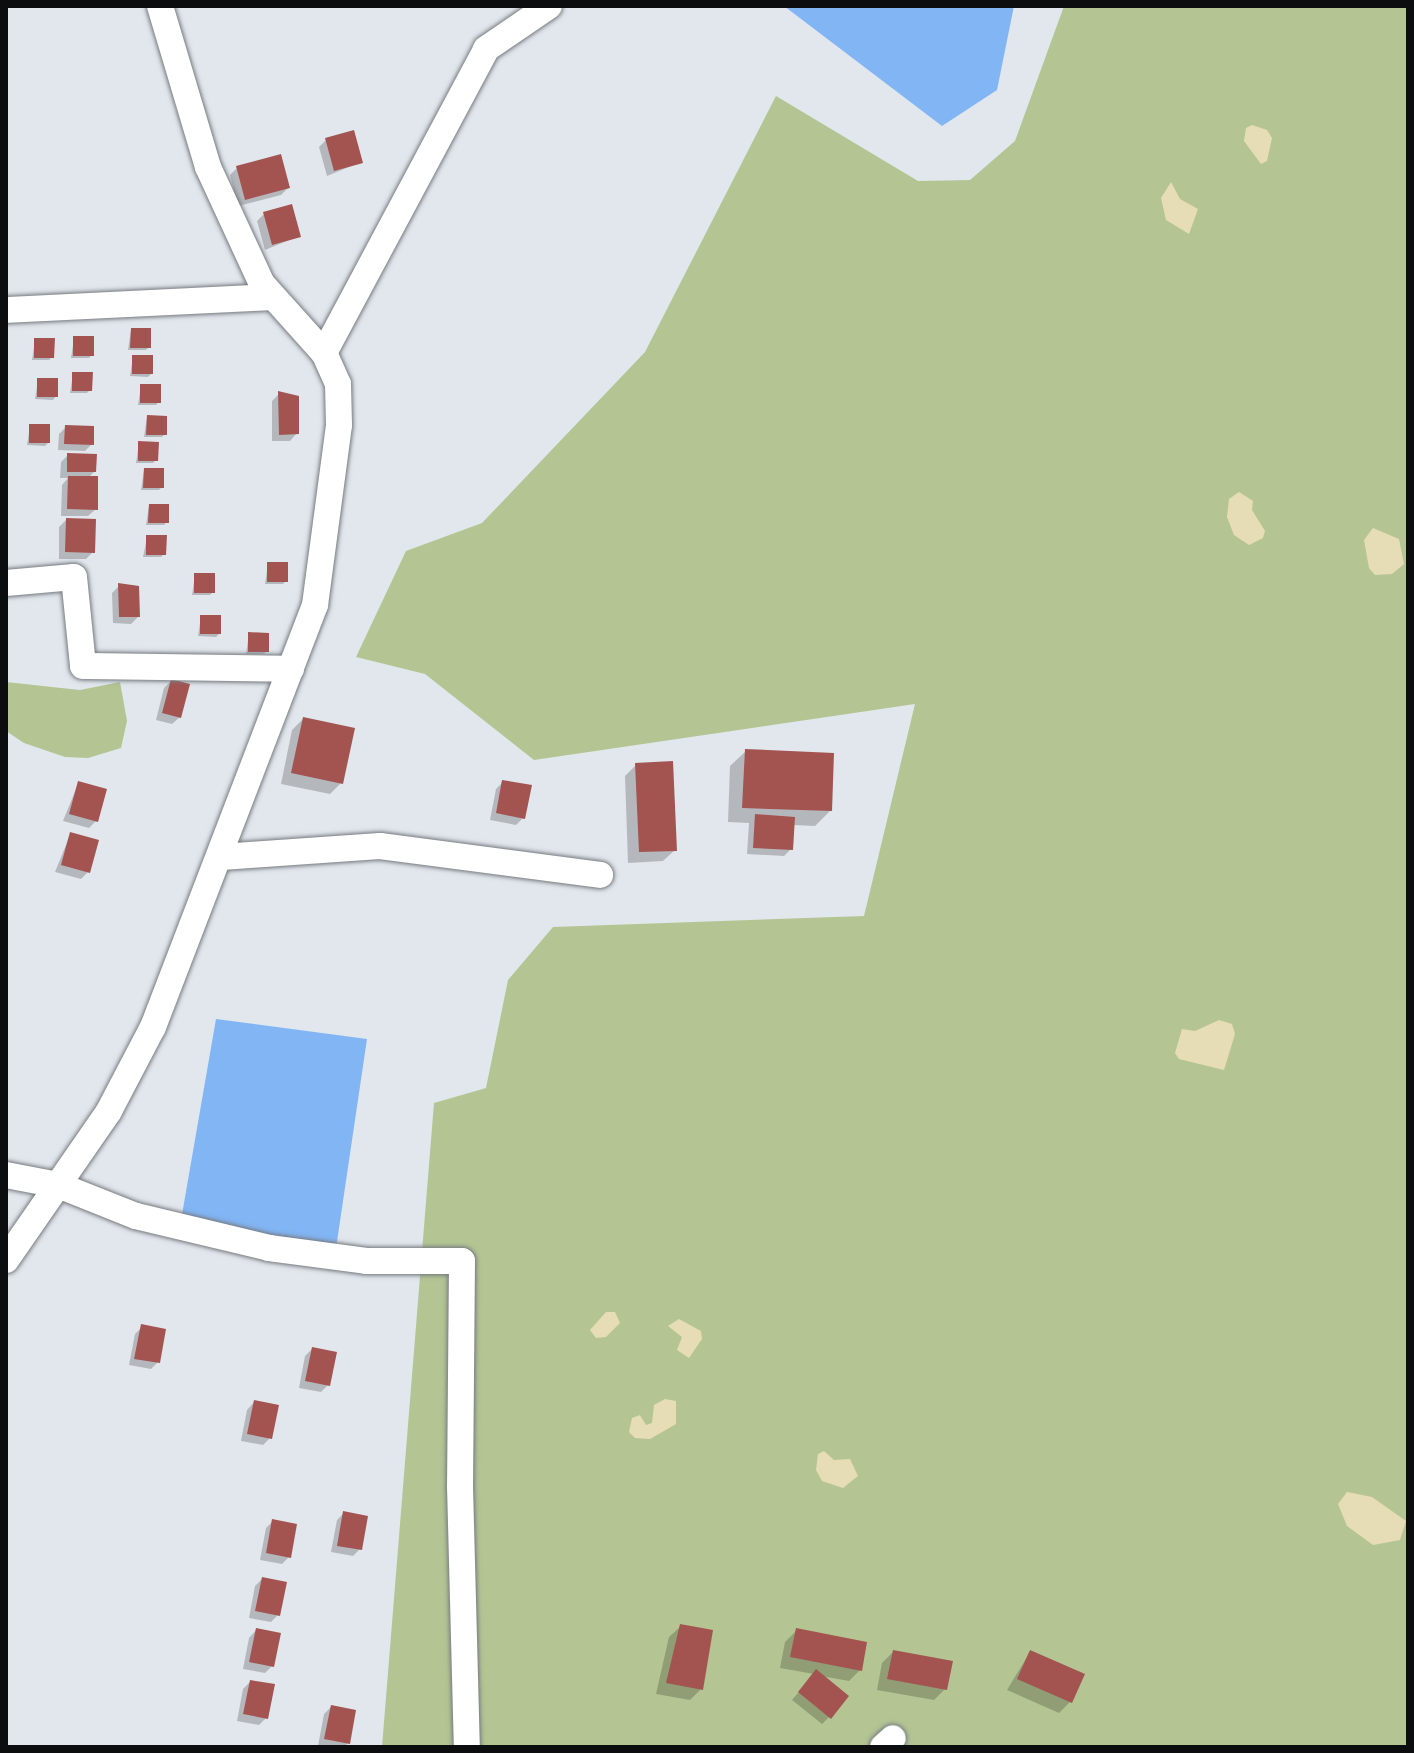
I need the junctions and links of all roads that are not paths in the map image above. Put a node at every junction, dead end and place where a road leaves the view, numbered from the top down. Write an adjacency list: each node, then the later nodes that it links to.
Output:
1 (160, 6): 3 (street)
2 (549, 6): 5 (street)
3 (271, 297): 4 (street); 5 (street)
4 (6, 310)
5 (324, 353): 7 (street)
6 (6, 583): 7 (street)
7 (291, 669): 8 (street)
8 (221, 857): 9 (street); 11 (street)
9 (600, 875)
10 (6, 1175): 11 (street)
11 (58, 1185): 12 (street); 13 (street)
12 (6, 1260)
13 (467, 1747)

